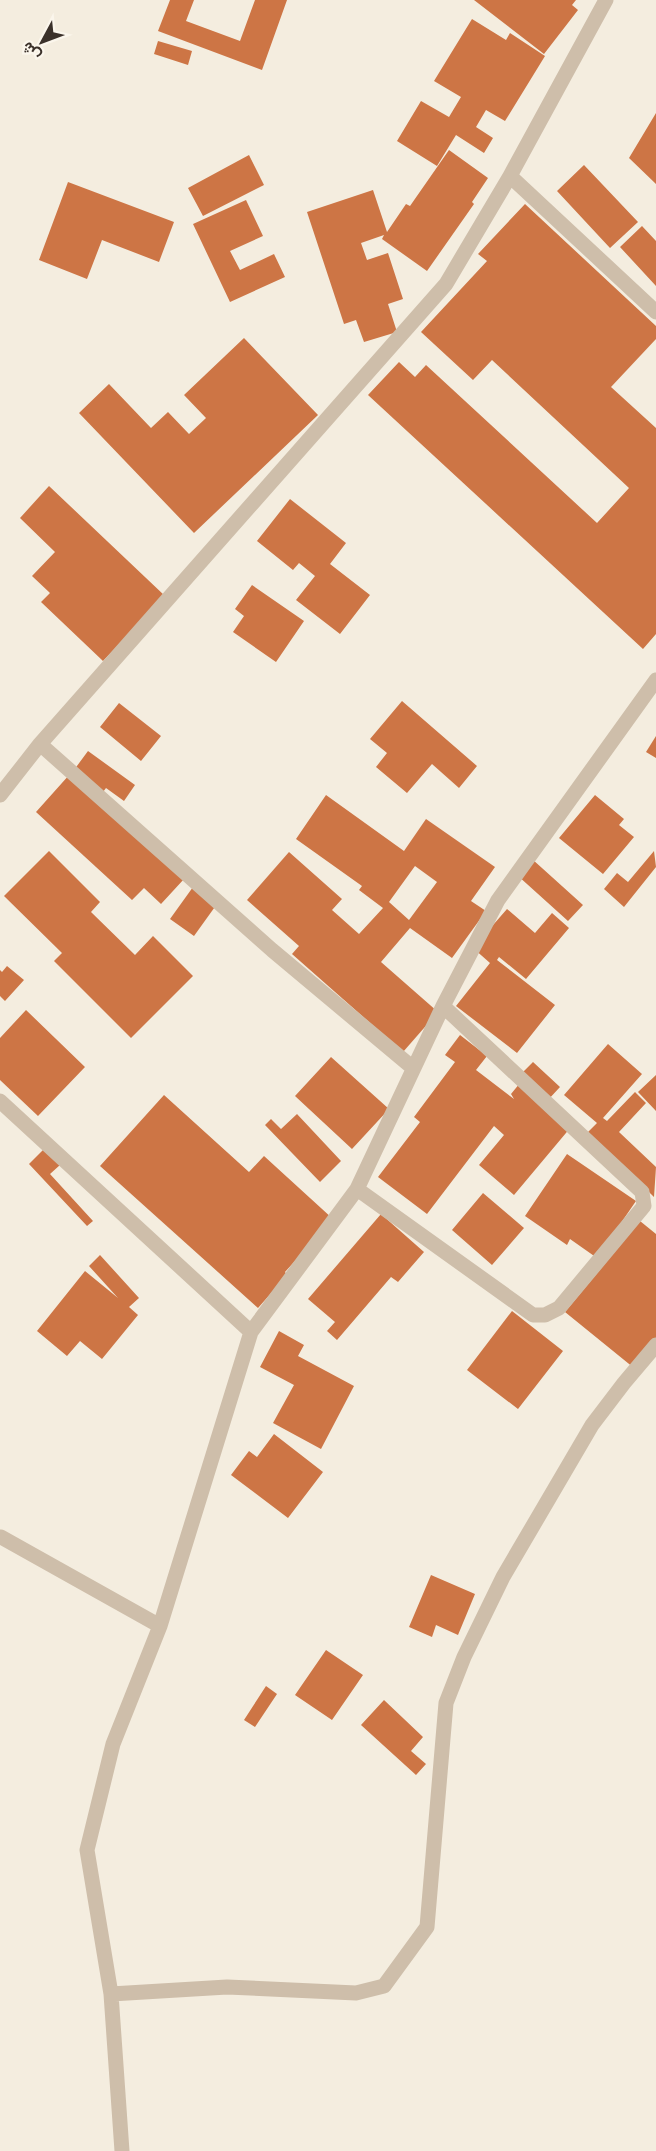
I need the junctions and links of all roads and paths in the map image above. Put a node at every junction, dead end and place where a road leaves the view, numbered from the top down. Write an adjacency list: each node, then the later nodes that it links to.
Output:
1 (606, 0): 2 (street)
2 (510, 176): 3 (street); 5 (street)
3 (656, 312)
4 (656, 680): 7 (street)
5 (40, 744): 6 (street); 8 (street)
6 (0, 795)
7 (443, 1006): 8 (street); 10 (street)
8 (413, 1068): 10 (street)
9 (0, 1101): 11 (street)
10 (357, 1189): 11 (street)
11 (251, 1332): 14 (street)
12 (656, 1346): 15 (street)
13 (1, 1537): 14 (street)
14 (160, 1626): 15 (street)
15 (111, 1994): 16 (street)
16 (122, 2151)

